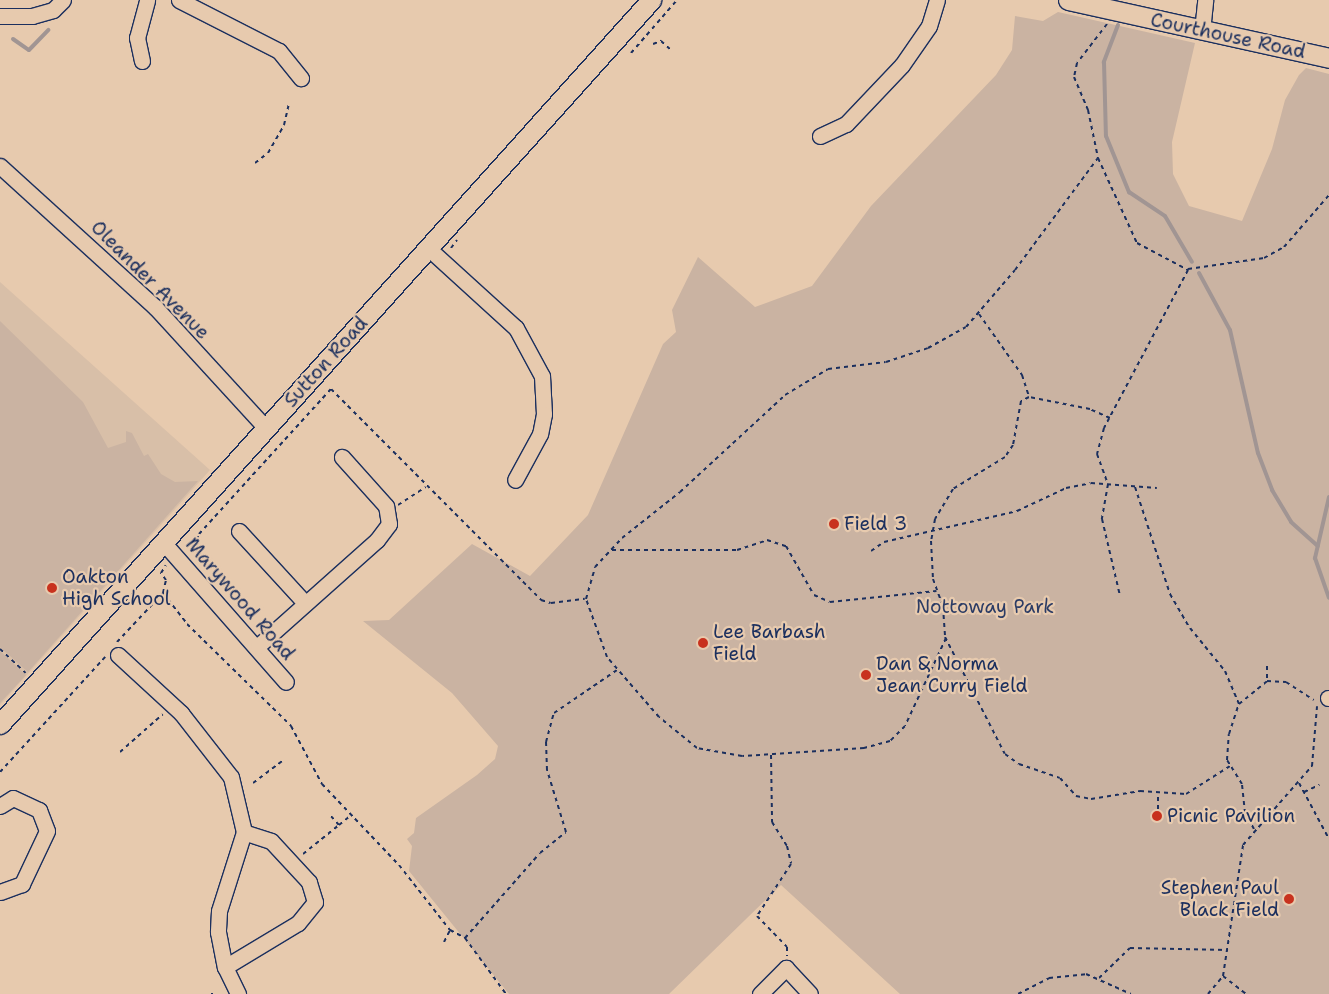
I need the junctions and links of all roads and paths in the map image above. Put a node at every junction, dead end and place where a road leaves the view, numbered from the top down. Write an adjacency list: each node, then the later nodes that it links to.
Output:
1 (63, 0): 9 (street)
2 (148, 0): 16 (street)
3 (179, 0): 17 (street)
4 (651, 0): 24 (street, Sutton Road)
5 (677, 0): 14 (path)
6 (937, 0): 19 (street)
7 (1068, 0): 11 (street, Courthouse Road)
8 (1205, 0): 11 (street)
9 (0, 16)
10 (1108, 24): 20 (path)
11 (1202, 31): 15 (street, Courthouse Road)
12 (653, 44): 13 (path)
13 (670, 49)
14 (631, 53)
15 (1329, 58)
16 (142, 61)
17 (301, 78)
18 (289, 104): 21 (path)
19 (820, 136)
20 (1098, 158): 25 (path); 26 (path)
21 (254, 163)
22 (0, 166): 29 (street, Oleander Avenue)
23 (1329, 195): 25 (path)
24 (428, 248): 29 (street, Sutton Road); 31 (street)
25 (1188, 270): 28 (path)
26 (978, 313): 27 (path); 41 (path)
27 (1029, 397): 28 (path); 37 (path)
28 (1110, 418): 32 (path)
29 (266, 428): 39 (street, Sutton Road)
30 (342, 457): 48 (street)
31 (515, 480)
32 (1108, 484): 34 (path); 37 (path); 46 (path)
33 (426, 487): 36 (path); 40 (path); 47 (path)
34 (1135, 487): 35 (path); 58 (path)
35 (1157, 488)
36 (396, 506)
37 (932, 530): 42 (path); 44 (path)
38 (239, 531): 48 (street)
39 (163, 542): 50 (street, Marywood Road); 60 (street, Sutton Road)
40 (193, 546)
41 (612, 550): 44 (path); 47 (path)
42 (871, 551)
43 (168, 561): 45 (path)
44 (936, 591): 49 (path)
45 (163, 593): 65 (path); 74 (path)
46 (1120, 596)
47 (586, 599): 54 (path)
48 (306, 603): 50 (street)
49 (946, 638): 62 (path); 70 (path)
50 (258, 646): 57 (street, Marywood Road)
51 (0, 649): 55 (path)
52 (118, 656): 77 (street)
53 (1267, 666): 56 (path)
54 (617, 670): 62 (path); 82 (path)
55 (28, 674)
56 (1267, 681): 58 (path); 67 (path)
57 (286, 682)
58 (1239, 704): 64 (path)
59 (157, 707): 61 (path)
60 (0, 724)
61 (120, 752)
62 (771, 756): 86 (path)
63 (284, 760): 66 (path)
64 (1230, 766): 70 (path); 76 (path)
65 (0, 772)
66 (253, 783)
67 (1299, 783): 69 (path); 76 (path)
68 (1319, 785): 69 (path)
69 (1304, 792): 78 (path)
70 (1158, 794): 72 (path)
71 (0, 806): 80 (street)
72 (1158, 809)
73 (330, 815): 75 (path)
74 (350, 816): 75 (path); 81 (path)
75 (339, 825): 79 (path)
76 (1254, 829): 84 (path)
77 (244, 832): 85 (street); 85 (street)
78 (1329, 839)
79 (303, 854)
80 (0, 893)
81 (450, 930): 82 (path); 83 (path)
82 (465, 938): 90 (path)
83 (444, 942)
84 (1228, 950): 87 (path); 88 (path)
85 (225, 968): 89 (street)
86 (786, 968): 91 (street); 92 (street)
87 (1223, 976): 95 (path); 96 (path)
88 (1099, 978): 93 (path); 94 (path)
89 (238, 994)
90 (506, 994)
91 (760, 994)
92 (810, 994)
93 (1018, 994)
94 (1131, 994)
95 (1208, 994)
96 (1246, 994)

